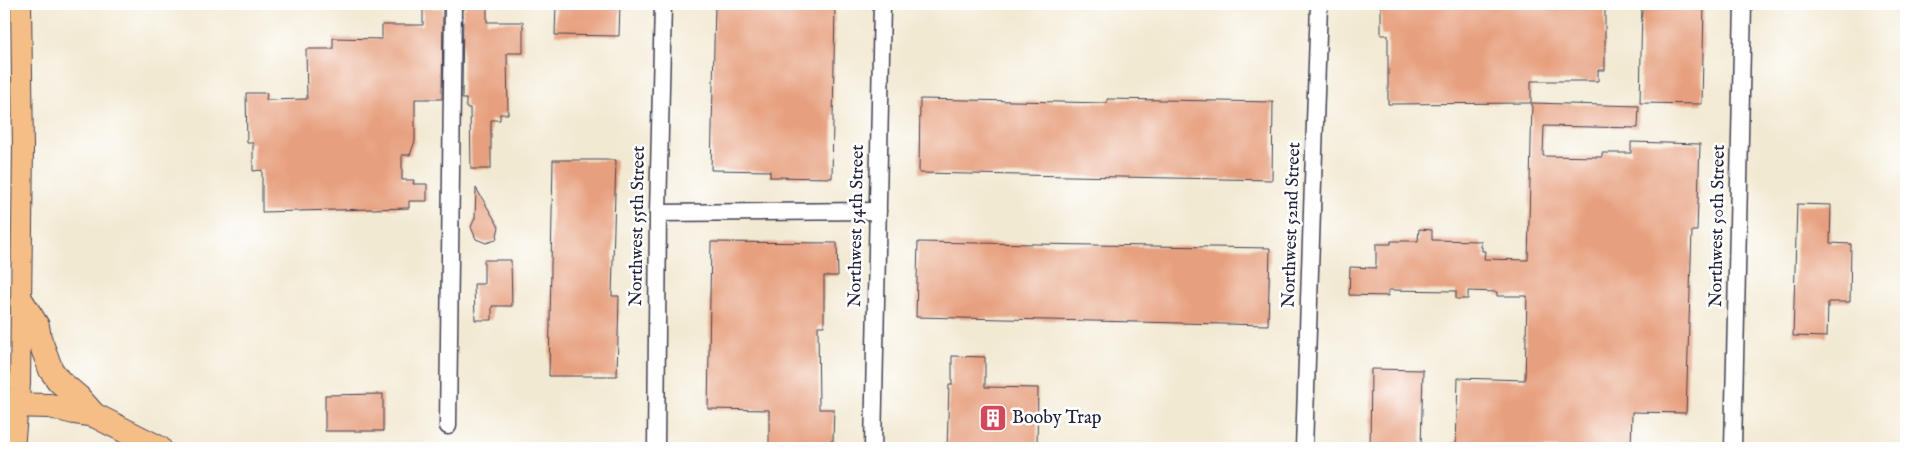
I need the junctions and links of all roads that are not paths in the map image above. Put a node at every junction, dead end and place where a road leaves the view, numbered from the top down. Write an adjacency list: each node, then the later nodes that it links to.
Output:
1 (21, 4): 9 (main road)
2 (453, 4): 12 (street)
3 (662, 4): 8 (street, Northwest 55th Street)
4 (882, 4): 7 (street, Northwest 54th Street)
5 (1319, 4): 17 (street, Northwest 52nd Street)
6 (1743, 4): 18 (street, Northwest 50th Street)
7 (878, 211): 8 (street); 16 (street, Northwest 54th Street)
8 (658, 213): 15 (street, Northwest 55th Street)
9 (22, 302): 10 (main road); 11 (highway)
10 (11, 405): 11 (highway); 13 (main road)
11 (94, 415): 14 (highway)
12 (448, 426)
13 (14, 448)
14 (159, 448)
15 (656, 448)
16 (873, 448)
17 (1304, 448)
18 (1733, 448)

